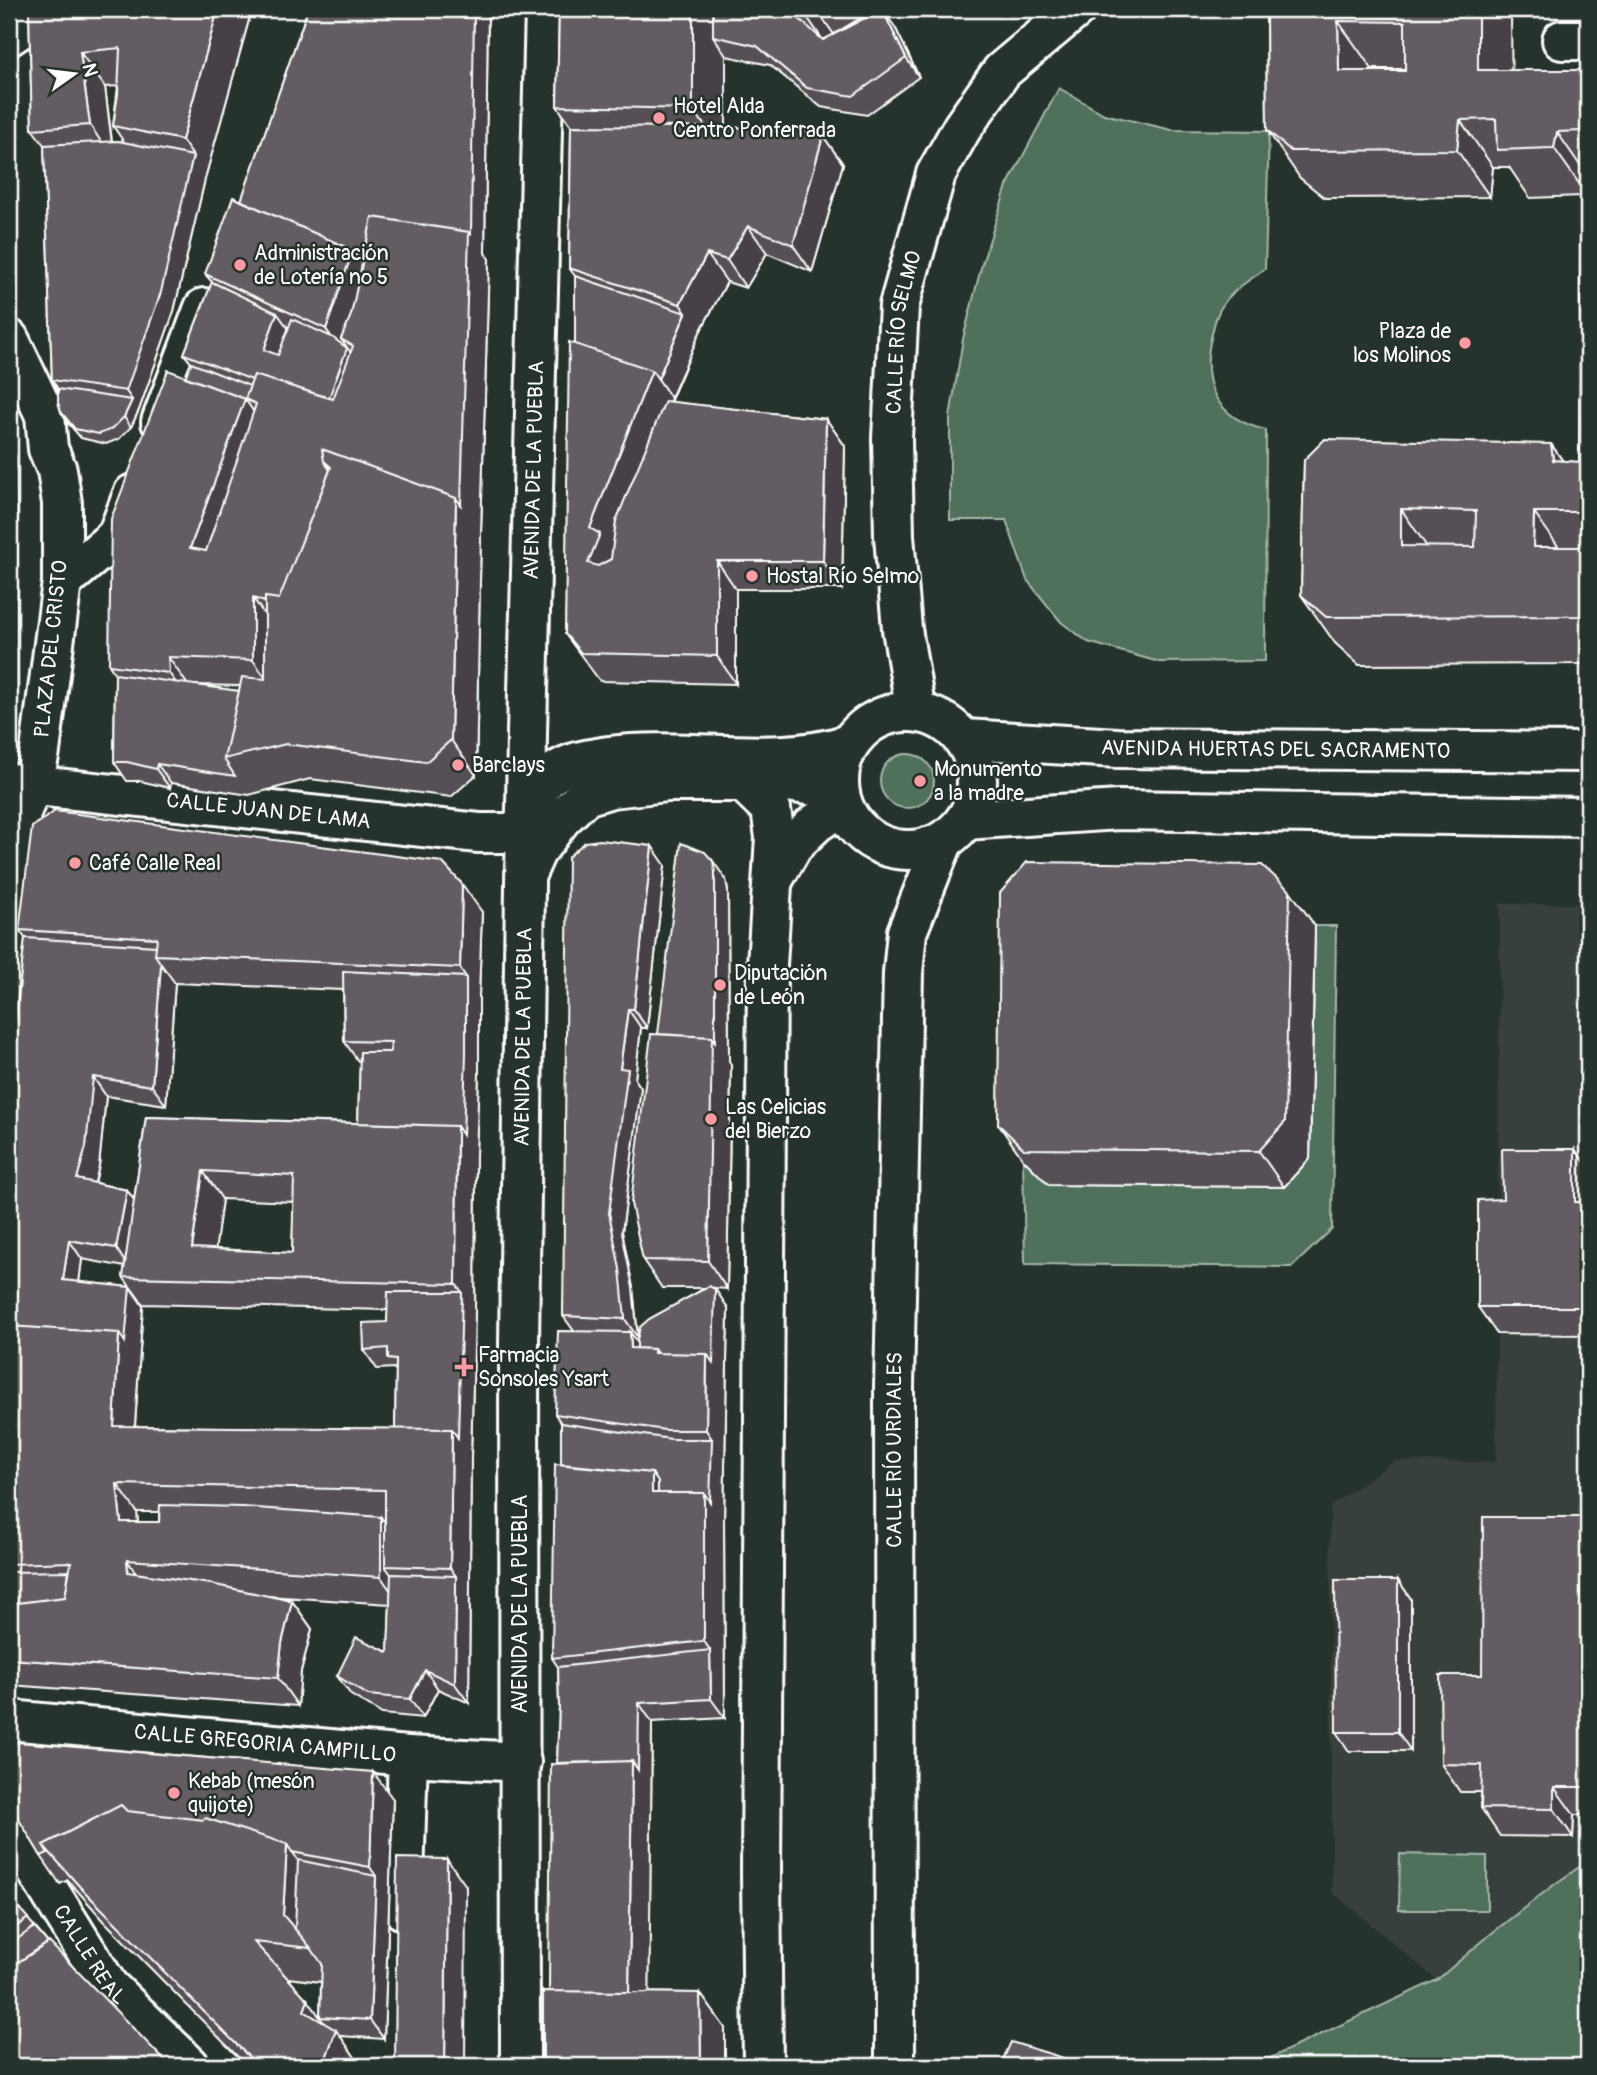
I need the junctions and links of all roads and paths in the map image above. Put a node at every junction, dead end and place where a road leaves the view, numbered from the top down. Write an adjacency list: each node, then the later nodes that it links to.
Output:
1 (49, 9): 4 (street)
2 (545, 9): 16 (street, AVENIDA DE LA PUEBLA)
3 (1076, 9): 8 (street, CALLE RÍO SELMO)
4 (9, 36)
5 (216, 277): 7 (street)
6 (9, 339): 7 (street, PLAZA DEL CRISTO)
7 (62, 582): 13 (street, PLAZA DEL CRISTO)
8 (916, 712): 9 (street); 10 (street)
9 (964, 739): 11 (street, AVENIDA HUERTAS DEL SACRAMENTO); 17 (street)
10 (849, 744): 14 (street); 16 (street)
11 (1588, 752)
12 (744, 783): 14 (street); 18 (street); 19 (street)
13 (21, 784): 16 (street, CALLE JUAN DE LAMA); 20 (street)
14 (841, 797): 17 (street); 19 (street)
15 (1588, 817): 17 (street)
16 (527, 820): 18 (street, AVENIDA DE LA PUEBLA)
17 (955, 830): 29 (street, CALLE RÍO URDIALES)
18 (526, 874): 23 (street, AVENIDA DE LA PUEBLA)
19 (771, 882): 28 (street)
20 (9, 915)
21 (9, 1720): 22 (street, CALLE GREGORIA CAMPILLO)
22 (408, 1756): 23 (street, CALLE GREGORIA CAMPILLO); 25 (street)
23 (521, 1762): 27 (street, AVENIDA DE LA PUEBLA)
24 (9, 1826): 26 (street, CALLE REAL)
25 (403, 1935)
26 (190, 2066)
27 (520, 2066)
28 (763, 2066)
29 (895, 2066)

